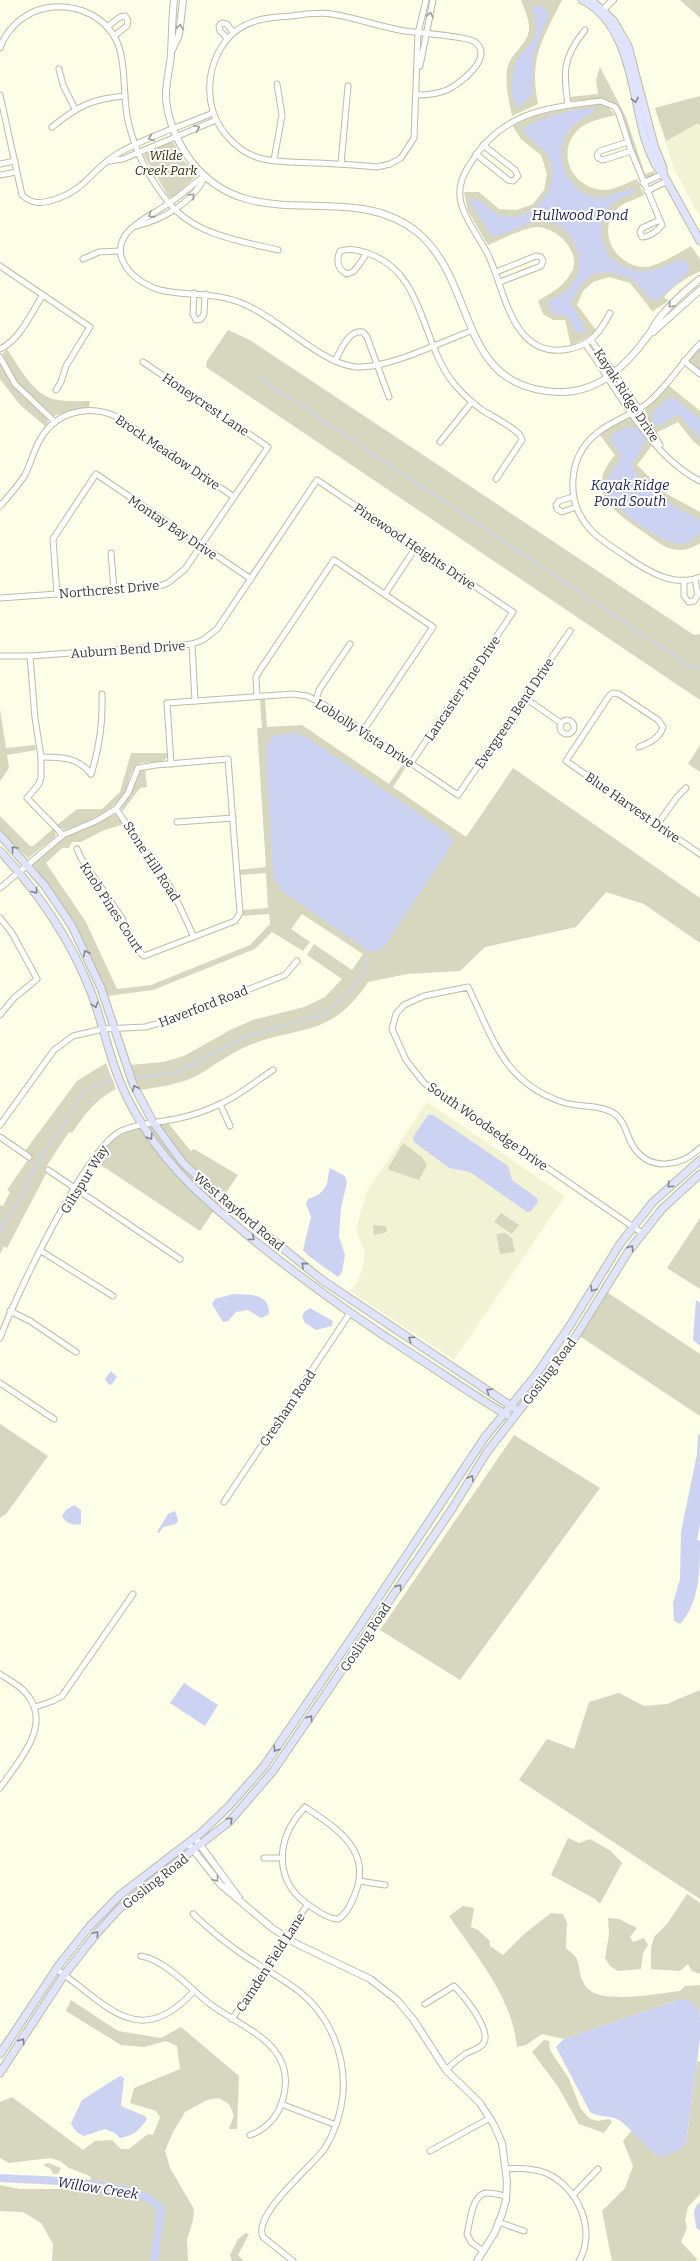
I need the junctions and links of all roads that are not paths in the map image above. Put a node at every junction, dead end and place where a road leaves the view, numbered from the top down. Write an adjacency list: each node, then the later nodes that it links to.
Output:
1 (174, 0): 17 (street)
2 (183, 0): 17 (street, one-way to 2)
3 (426, 0): 12 (street)
4 (433, 0): 13 (street, one-way to 4)
5 (582, 0): 8 (main road)
6 (590, 0): 8 (main road)
7 (613, 0): 8 (street)
8 (602, 12): 45 (main road)
9 (107, 27): 14 (street); 14 (street); 16 (street)
10 (585, 30): 26 (street)
11 (234, 32): 12 (street); 15 (street); 15 (street)
12 (418, 33): 13 (street); 19 (street)
13 (426, 34): 19 (street); 22 (street)
14 (114, 36): 24 (street)
15 (227, 38): 28 (street)
16 (0, 48)
17 (171, 53): 31 (street)
18 (59, 69): 27 (street)
19 (417, 81): 22 (street)
20 (277, 84): 39 (street)
21 (348, 86): 43 (street)
22 (417, 95): 43 (street)
23 (0, 96): 25 (street)
24 (125, 96): 27 (street); 34 (street)
25 (1, 102): 40 (street)
26 (568, 105): 33 (street); 35 (street)
27 (75, 109): 30 (street)
28 (213, 113): 29 (street); 31 (street)
29 (216, 120): 32 (street, one-way to 29); 39 (street)
30 (52, 127)
31 (174, 130): 32 (street); 34 (street, one-way to 34)
32 (177, 137): 37 (street); 47 (street)
33 (628, 142): 36 (street); 36 (street)
34 (135, 145): 37 (street); 41 (street)
35 (483, 146): 38 (street); 38 (street)
36 (631, 151): 49 (street)
37 (138, 152): 41 (street); 51 (street)
38 (476, 154): 61 (street)
39 (274, 160): 43 (street)
40 (15, 161): 42 (street); 44 (street)
41 (109, 161): 44 (street)
42 (0, 164)
43 (341, 164)
44 (16, 172): 46 (street)
45 (663, 174): 48 (main road); 49 (street)
46 (0, 175)
47 (205, 176): 51 (street); 52 (street, one-way to 47); 69 (street)
48 (667, 181): 50 (street); 55 (main road)
49 (643, 183): 50 (street)
50 (647, 190): 53 (street)
51 (169, 203): 52 (street); 54 (street, one-way to 54)
52 (175, 209): 54 (street); 56 (street)
53 (660, 220): 53 (street)
54 (134, 227): 57 (street)
55 (700, 241)
56 (278, 250)
57 (120, 251): 59 (street); 65 (street)
58 (367, 253): 58 (street); 74 (street)
59 (83, 259)
60 (0, 266): 67 (street)
61 (496, 272): 63 (street); 63 (street)
62 (700, 279): 70 (street, one-way to 70)
63 (500, 282): 73 (street)
64 (700, 290): 70 (street)
65 (194, 293): 66 (street); 66 (street)
66 (205, 294): 77 (street)
67 (43, 295): 75 (street); 84 (street)
68 (610, 313): 71 (street)
69 (471, 330): 74 (street); 83 (street)
70 (648, 336): 81 (street)
71 (592, 340): 73 (street); 81 (street, Kayak Ridge Drive)
72 (700, 344): 78 (street)
73 (586, 345): 83 (street, Kayak Ridge Drive)
74 (433, 346): 80 (street); 86 (street)
75 (0, 350)
76 (0, 357): 89 (street)
77 (335, 361): 80 (street); 80 (street)
78 (684, 361): 82 (street); 87 (street)
79 (143, 362): 91 (street, Honeycrest Lane)
80 (377, 365): 85 (street)
81 (615, 373): 83 (street); 87 (street, Kayak Ridge Drive)
82 (700, 374)
83 (609, 378): 88 (street, Kayak Ridge Drive)
84 (56, 390)
85 (389, 397)
86 (472, 402): 90 (street); 94 (street)
87 (639, 409): 88 (street); 92 (street, Kayak Ridge Drive)
88 (632, 413): 92 (street, Kayak Ridge Drive); 97 (street)
89 (55, 422): 96 (street, Brock Meadow Drive); 98 (street)
90 (440, 442)
91 (268, 447): 96 (street, Northcrest Drive)
92 (663, 451): 95 (street, Kayak Ridge Drive)
93 (317, 480): 101 (street, Pinewood Heights Drive); 104 (street, Auburn Bend Drive)
94 (496, 480)
95 (700, 481)
96 (234, 497): 100 (street, Northcrest Drive)
97 (573, 497): 99 (street); 99 (street)
98 (0, 506)
99 (576, 507): 105 (street)
100 (201, 546): 104 (street, Montay Bay Drive); 106 (street, Northcrest Drive); 107 (street, Montay Bay Drive)
101 (416, 547): 108 (street); 110 (street, Pinewood Heights Drive)
102 (111, 553): 106 (street)
103 (698, 578): 105 (street); 105 (street)
104 (250, 579): 112 (street, Auburn Bend Drive)
105 (684, 580)
106 (114, 590): 107 (street, Northcrest Drive)
107 (57, 594): 109 (street, Northcrest Drive)
108 (385, 594): 117 (street); 123 (street)
109 (0, 596)
110 (513, 612): 127 (street, Lancaster Pine Drive)
111 (570, 631): 118 (street, Evergreen Bend Drive)
112 (192, 644): 115 (street, Auburn Bend Drive); 120 (street)
113 (350, 644): 119 (street)
114 (0, 656): 115 (street, Auburn Bend Drive)
115 (30, 656): 126 (street)
116 (102, 694): 126 (street)
117 (257, 696): 119 (street, Loblolly Vista Drive); 120 (street, Loblolly Vista Drive)
118 (524, 698): 121 (street); 130 (street, Evergreen Bend Drive)
119 (316, 700): 123 (street, Loblolly Vista Drive)
120 (195, 701): 128 (street, Loblolly Vista Drive)
121 (561, 723): 122 (street); 122 (street)
122 (573, 730): 124 (street)
123 (363, 731): 127 (street, Loblolly Vista Drive)
124 (582, 736): 125 (street); 134 (street, Blue Harvest Drive)
125 (639, 747)
126 (41, 757): 136 (street)
127 (410, 763): 130 (street, Loblolly Vista Drive)
128 (171, 764): 131 (street); 132 (street)
129 (686, 788): 134 (street)
130 (458, 795)
131 (116, 809): 136 (street); 144 (street, Stone Hill Road)
132 (233, 818): 133 (street); 144 (street, Knob Pines Court)
133 (177, 822)
134 (657, 825): 139 (street, Blue Harvest Drive)
135 (0, 835): 140 (main road, West Rayford Road, one-way to 135)
136 (63, 835): 140 (street)
137 (77, 849): 144 (street, Knob Pines Court)
138 (0, 851): 141 (main road, West Rayford Road)
139 (700, 854)
140 (27, 864): 141 (street); 147 (main road, West Rayford Road, one-way to 140)
141 (19, 871): 142 (street); 148 (main road, West Rayford Road, one-way to 148)
142 (0, 888)
143 (0, 918): 146 (street)
144 (194, 937)
145 (297, 961): 147 (street, Haverford Road)
146 (0, 1015)
147 (114, 1028): 148 (street, Haverford Road); 151 (main road, West Rayford Road, one-way to 147)
148 (103, 1029): 152 (main road, West Rayford Road); 153 (street, Haverford Road)
149 (273, 1070): 150 (street, Giltspur Way)
150 (220, 1104): 151 (street, Giltspur Way); 154 (street)
151 (153, 1122): 152 (street, Giltspur Way); 162 (main road, West Rayford Road)
152 (141, 1124): 161 (street, Giltspur Way); 163 (main road, West Rayford Road, one-way to 163)
153 (0, 1125)
154 (230, 1126)
155 (0, 1137): 157 (street)
156 (700, 1148): 164 (street, South Woodsedge Drive)
157 (29, 1157)
158 (700, 1160): 164 (main road, Gosling Road, one-way to 164)
159 (48, 1170): 161 (street)
160 (700, 1174): 165 (main road, Gosling Road)
161 (75, 1188): 166 (street, Giltspur Way); 167 (street)
162 (241, 1215): 163 (main road); 174 (main road, West Rayford Road, one-way to 162)
163 (234, 1224): 170 (main road, West Rayford Road, one-way to 170)
164 (633, 1227): 165 (street, South Woodsedge Drive); 174 (main road, Gosling Road, one-way to 174)
165 (642, 1233): 175 (main road, Gosling Road, one-way to 165)
166 (41, 1251): 168 (street); 169 (street, Giltspur Way)
167 (180, 1259)
168 (113, 1296)
169 (10, 1312): 171 (street, Giltspur Way); 172 (street)
170 (350, 1313): 176 (main road, West Rayford Road); 179 (street, Gresham Road)
171 (0, 1338)
172 (76, 1352)
173 (0, 1383): 178 (street)
174 (510, 1406): 175 (main road, West Rayford Road); 176 (main road, Gosling Road)
175 (519, 1411): 177 (main road, Gosling Road)
176 (503, 1412): 177 (main road, West Rayford Road); 184 (main road, Gosling Road, one-way to 184)
177 (513, 1418): 186 (main road, Gosling Road, one-way to 177)
178 (54, 1419)
179 (224, 1502)
180 (133, 1594): 182 (street)
181 (0, 1674): 182 (street)
182 (34, 1706): 183 (street)
183 (0, 1788)
184 (195, 1838): 185 (main road, Gosling Road); 186 (street)
185 (188, 1843): 187 (street); 197 (main road, Gosling Road)
186 (200, 1845): 187 (main road, Gosling Road); 192 (street)
187 (194, 1850): 192 (street, one-way to 192); 199 (main road, Gosling Road, one-way to 187)
188 (264, 1858): 189 (street)
189 (282, 1858): 190 (street); 193 (street)
190 (359, 1881): 191 (street); 193 (street)
191 (386, 1885)
192 (243, 1902): 195 (street)
193 (307, 1905): 195 (street, Camden Field Lane)
194 (193, 1914): 198 (street)
195 (286, 1937): 198 (street, Camden Field Lane); 204 (street)
196 (140, 1956): 200 (street)
197 (56, 1969): 199 (street); 203 (main road, Gosling Road)
198 (265, 1969): 202 (street, Camden Field Lane); 208 (street)
199 (64, 1975): 200 (street); 205 (main road, Gosling Road, one-way to 199)
200 (194, 1991): 202 (street)
201 (425, 2004): 204 (street)
202 (232, 2019): 206 (street)
203 (0, 2054)
204 (446, 2070): 207 (street)
205 (0, 2073)
206 (281, 2104): 208 (street); 209 (street)
207 (490, 2118): 210 (street); 211 (street)
208 (336, 2125): 218 (street)
209 (250, 2135)
210 (430, 2151)
211 (506, 2169): 213 (street); 214 (street)
212 (598, 2169): 213 (street)
213 (573, 2195): 220 (street)
214 (506, 2196): 215 (street); 217 (street)
215 (498, 2222): 216 (street); 217 (street)
216 (524, 2231)
217 (483, 2251): 219 (street)
218 (292, 2261)
219 (477, 2261)
220 (578, 2261)

